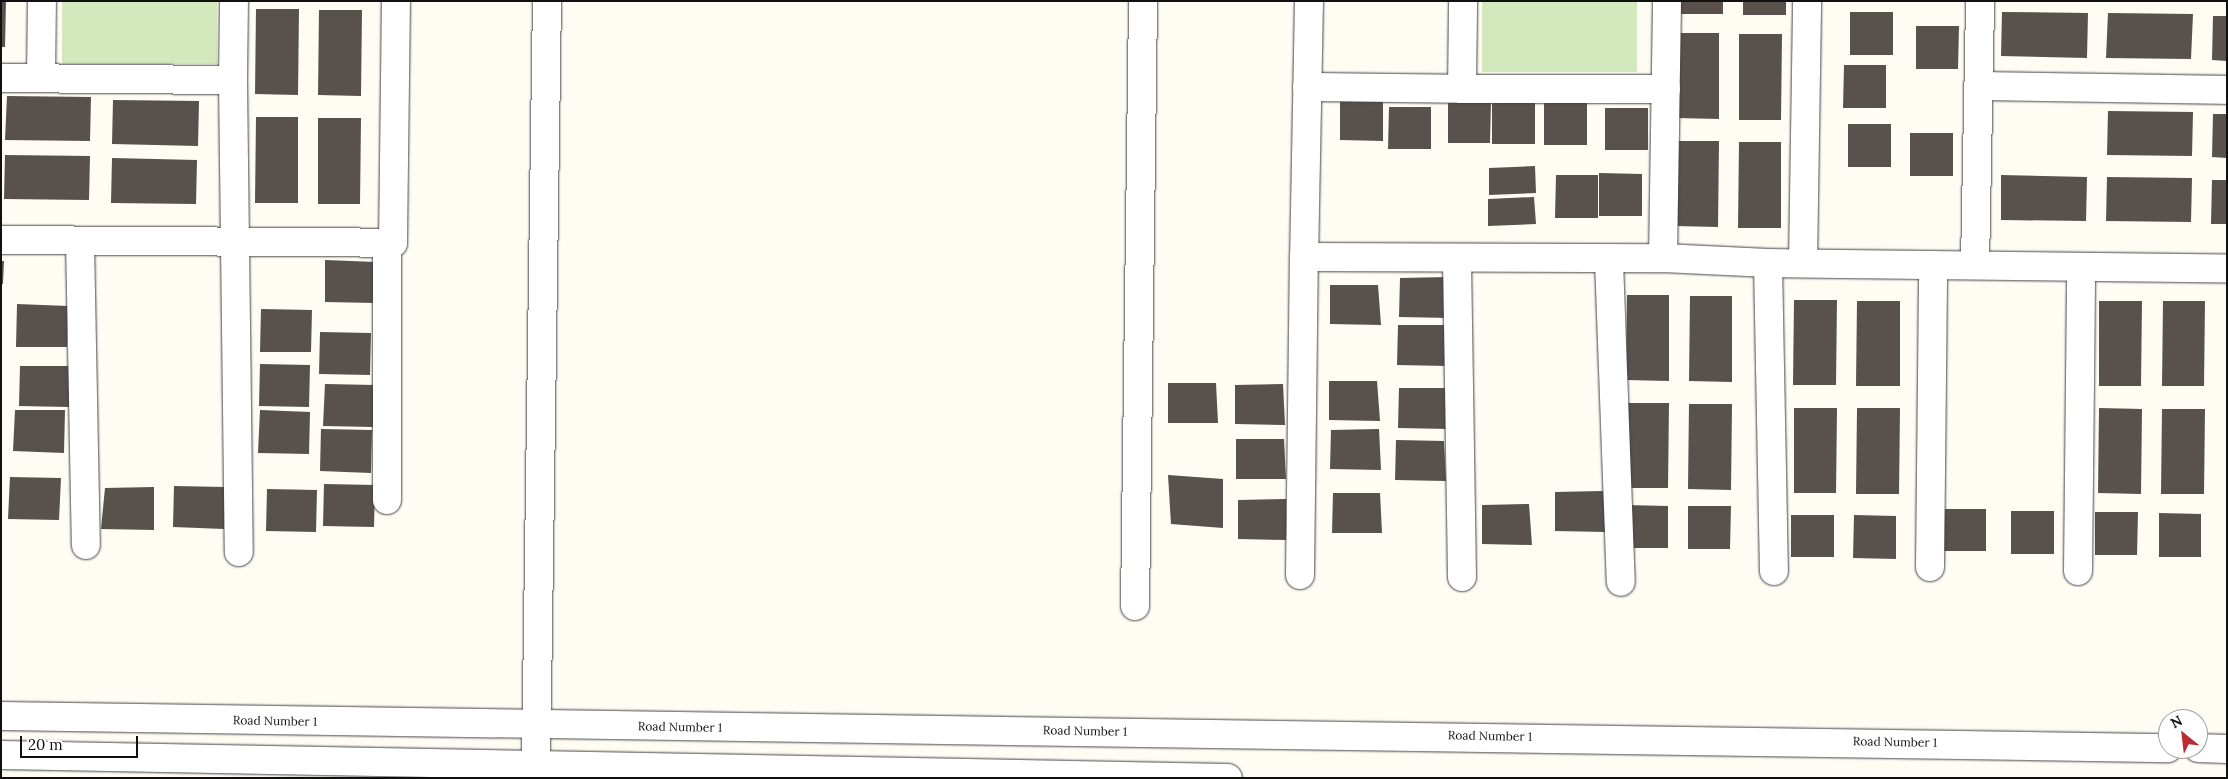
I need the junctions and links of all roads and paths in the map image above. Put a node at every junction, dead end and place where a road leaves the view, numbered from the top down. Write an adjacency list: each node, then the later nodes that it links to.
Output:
1 (42, 1): 12 (street)
2 (234, 1): 13 (street)
3 (396, 1): 22 (street)
4 (547, 1): 44 (street)
5 (1142, 1): 42 (street)
6 (1309, 1): 15 (street)
7 (1464, 1): 16 (street)
8 (1668, 1): 17 (street)
9 (1807, 1): 28 (street)
10 (1980, 1): 14 (street)
11 (1, 78): 12 (street)
12 (41, 78): 13 (street)
13 (232, 80): 20 (street)
14 (1978, 86): 18 (street); 30 (street)
15 (1307, 87): 16 (street); 23 (street)
16 (1462, 89): 17 (street)
17 (1666, 89): 24 (street)
18 (2227, 90)
19 (1, 240): 21 (street)
20 (237, 240): 21 (street); 22 (street); 35 (street)
21 (80, 241): 34 (street)
22 (387, 243): 33 (street)
23 (1304, 257): 25 (street); 39 (street)
24 (1663, 258): 26 (street); 27 (street)
25 (1457, 259): 26 (street); 40 (street)
26 (1609, 261): 41 (street)
27 (1768, 263): 28 (street); 37 (street)
28 (1803, 263): 29 (street)
29 (1933, 265): 30 (street); 36 (street)
30 (1975, 266): 31 (street)
31 (2081, 267): 32 (street); 38 (street)
32 (2227, 269)
33 (387, 500)
34 (86, 545)
35 (239, 552)
36 (1930, 567)
37 (1774, 571)
38 (2078, 571)
39 (1300, 574)
40 (1462, 577)
41 (1621, 582)
42 (1135, 606)
43 (1, 716): 44 (street, Road Number 1)
44 (536, 725): 45 (street, Road Number 1); 50 (street)
45 (1116, 732): 46 (street, Road Number 1); 51 (street)
46 (2158, 748)
47 (2208, 748): 48 (street)
48 (2227, 749)
49 (11, 763): 50 (street)
50 (536, 765): 51 (street)
51 (1115, 777): 52 (street)
52 (1228, 778)

